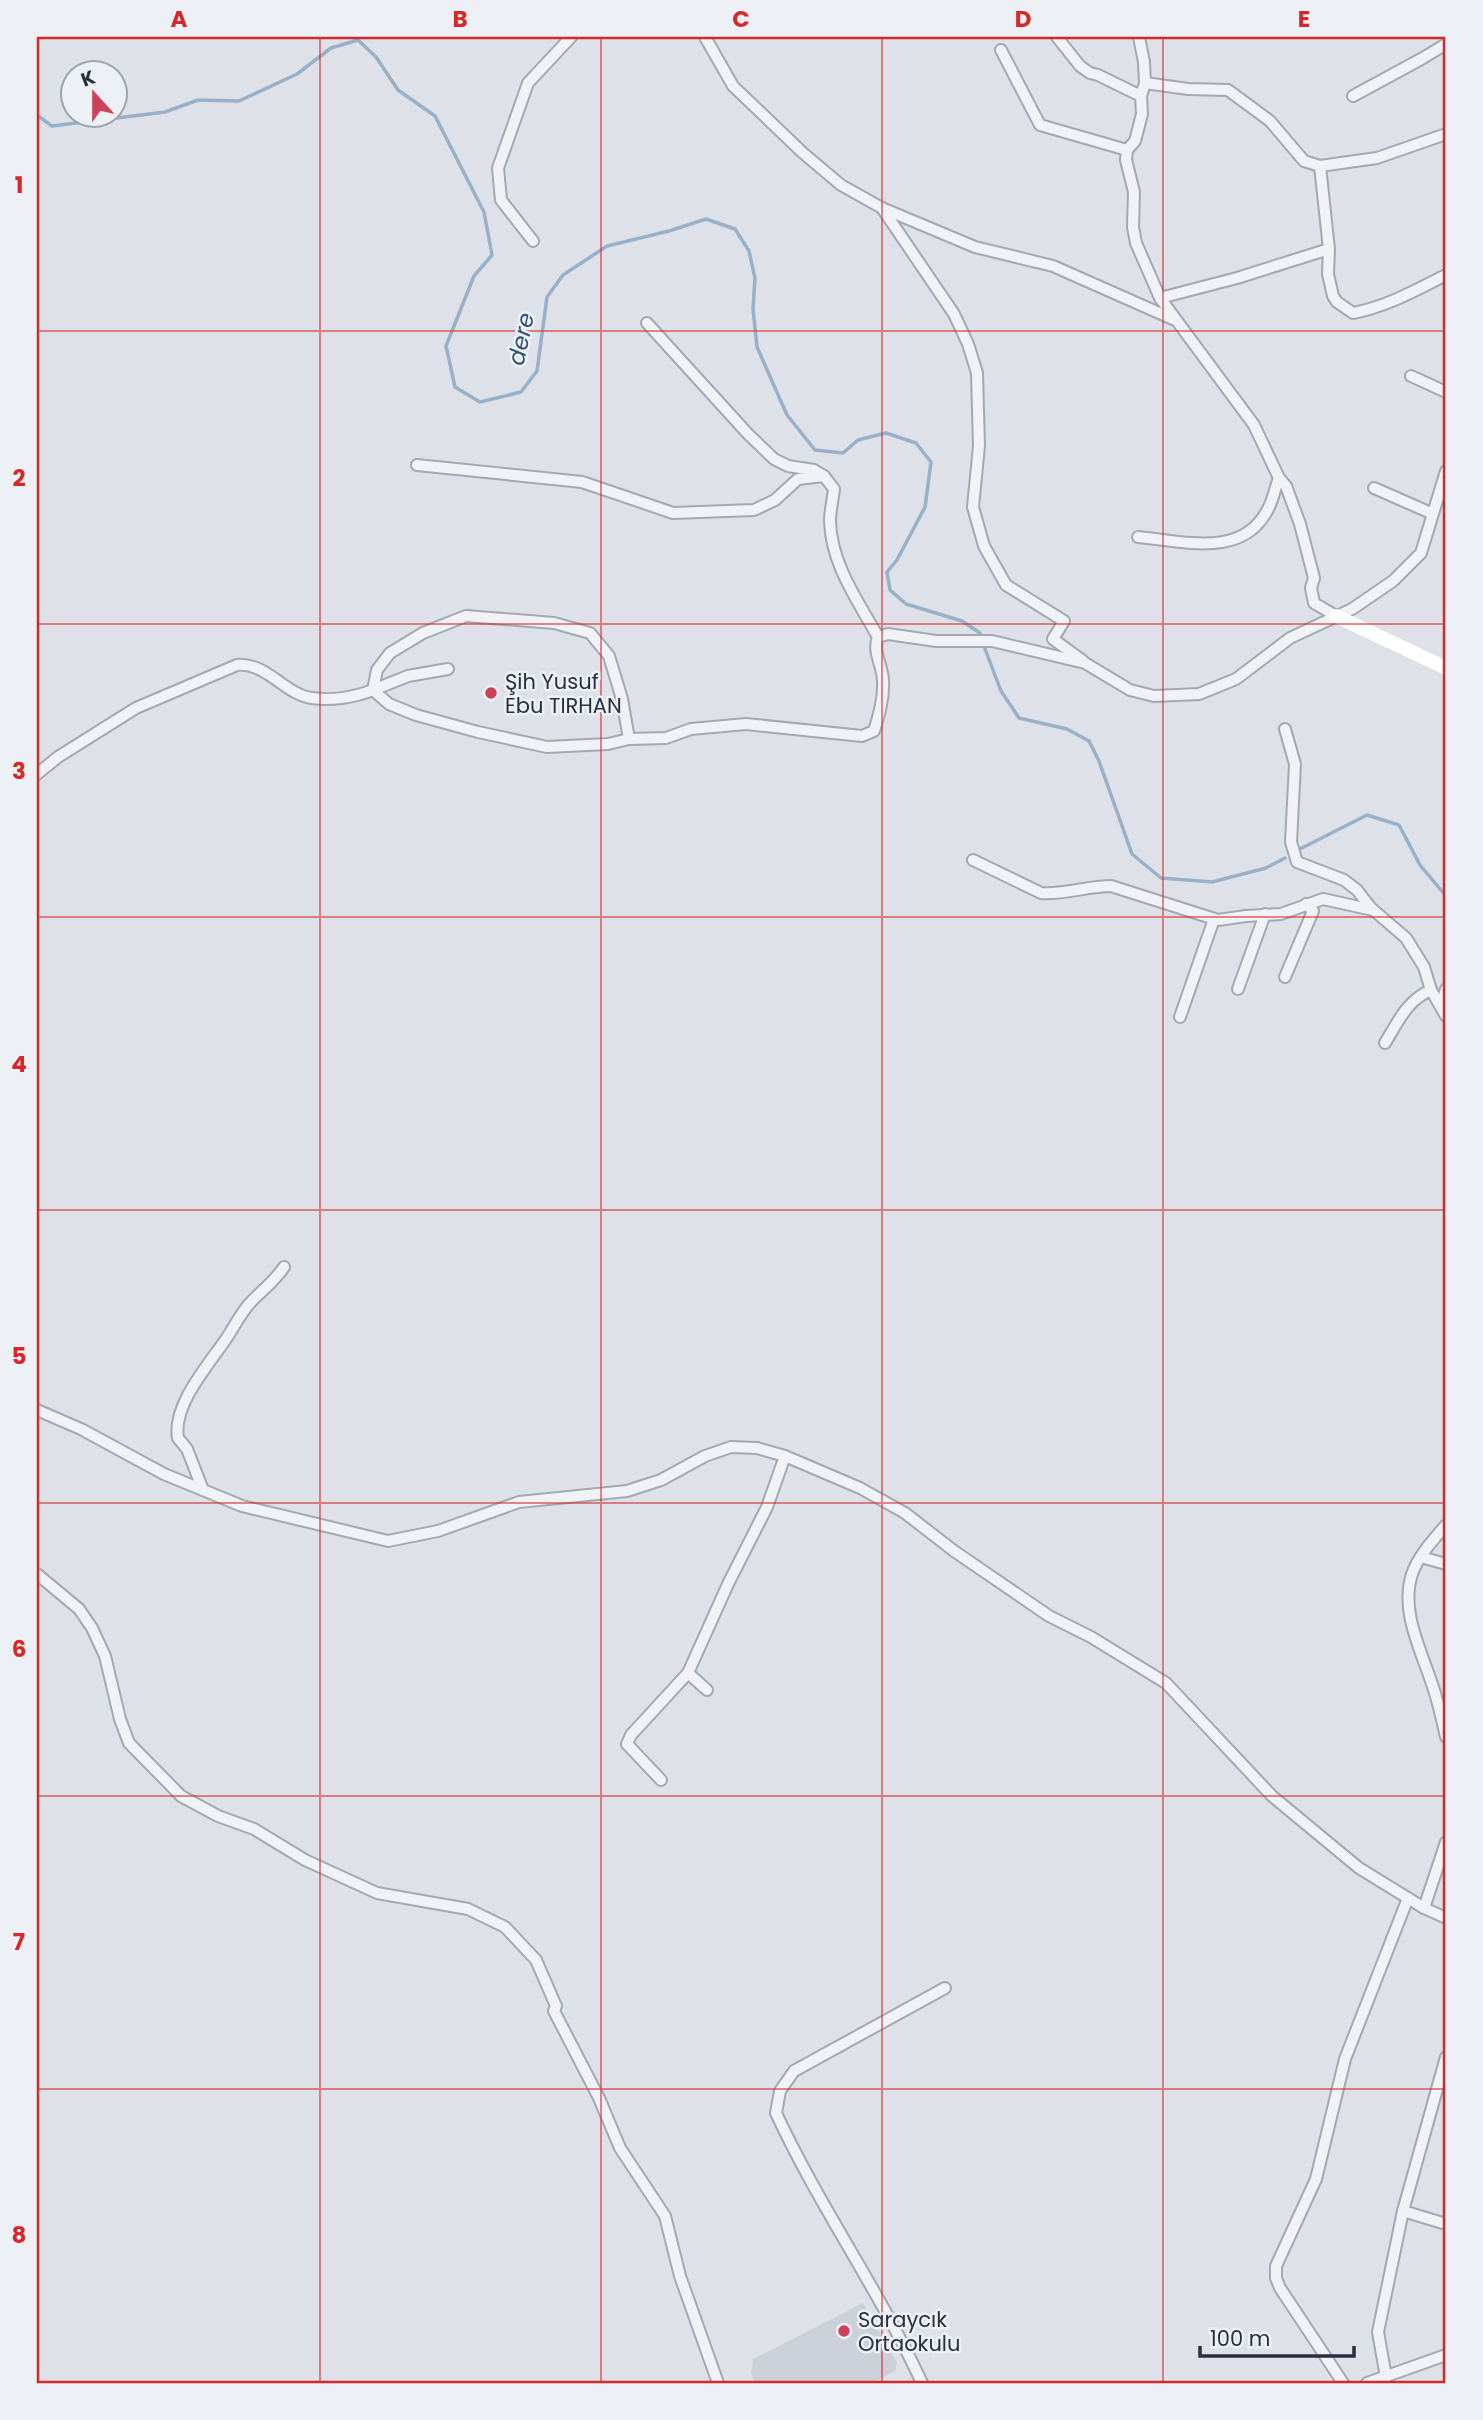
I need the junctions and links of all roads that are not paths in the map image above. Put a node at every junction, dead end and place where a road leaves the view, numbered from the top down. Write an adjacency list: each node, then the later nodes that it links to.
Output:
1 (571, 37): 14 (street)
2 (705, 37): 13 (street)
3 (1057, 37): 8 (street)
4 (1139, 37): 7 (street)
5 (1446, 44): 9 (street)
6 (1001, 50): 11 (street)
7 (1144, 83): 8 (street); 12 (street)
8 (1141, 96): 11 (street)
9 (1353, 96)
10 (1446, 134): 12 (street)
11 (1127, 150): 17 (street)
12 (1320, 166): 15 (street)
13 (882, 208): 18 (street); 31 (street)
14 (533, 241)
15 (1329, 249): 16 (street); 17 (street)
16 (1446, 275)
17 (1160, 298): 18 (street)
18 (1177, 321): 25 (street)
19 (647, 323): 24 (street)
20 (1411, 376): 21 (street)
21 (1446, 392)
22 (417, 465): 24 (street)
23 (1446, 471): 27 (street)
24 (824, 476): 30 (street)
25 (1279, 478): 28 (street); 29 (street)
26 (1374, 488): 27 (street)
27 (1432, 513): 29 (street)
28 (1138, 537)
29 (1336, 616): 31 (street); 32 (street)
30 (878, 636): 31 (street); 36 (street)
31 (1085, 663)
32 (1446, 668)
33 (448, 669): 34 (street)
34 (373, 690): 36 (street); 36 (street); 37 (street)
35 (1285, 729): 40 (street)
36 (629, 739)
37 (37, 774)
38 (974, 860): 42 (street)
39 (1306, 904): 40 (street); 41 (street); 43 (street)
40 (1373, 909): 46 (street)
41 (1265, 915): 42 (street); 44 (street)
42 (1214, 919): 49 (street)
43 (1285, 977)
44 (1238, 989)
45 (1446, 989): 47 (street)
46 (1431, 990): 47 (street); 50 (street)
47 (1441, 1005): 48 (street)
48 (1446, 1016)
49 (1180, 1017)
50 (1385, 1043)
51 (284, 1267): 54 (street)
52 (37, 1410): 54 (street)
53 (785, 1456): 54 (street); 59 (street); 64 (street)
54 (203, 1490)
55 (1446, 1525): 56 (street)
56 (1421, 1557): 57 (street); 61 (street)
57 (1446, 1564)
58 (37, 1574): 73 (street)
59 (688, 1673): 60 (street); 62 (street)
60 (707, 1690)
61 (1446, 1737)
62 (661, 1780)
63 (1446, 1842): 65 (street)
64 (1408, 1898): 65 (street); 75 (street)
65 (1424, 1908): 66 (street)
66 (1446, 1918)
67 (945, 1988): 74 (street)
68 (1446, 2057): 69 (street)
69 (1403, 2211): 70 (street); 72 (street)
70 (1446, 2224)
71 (1446, 2355): 72 (street)
72 (1386, 2377): 76 (street)
73 (717, 2383)
74 (922, 2383)
75 (1343, 2383)
76 (1367, 2383)

